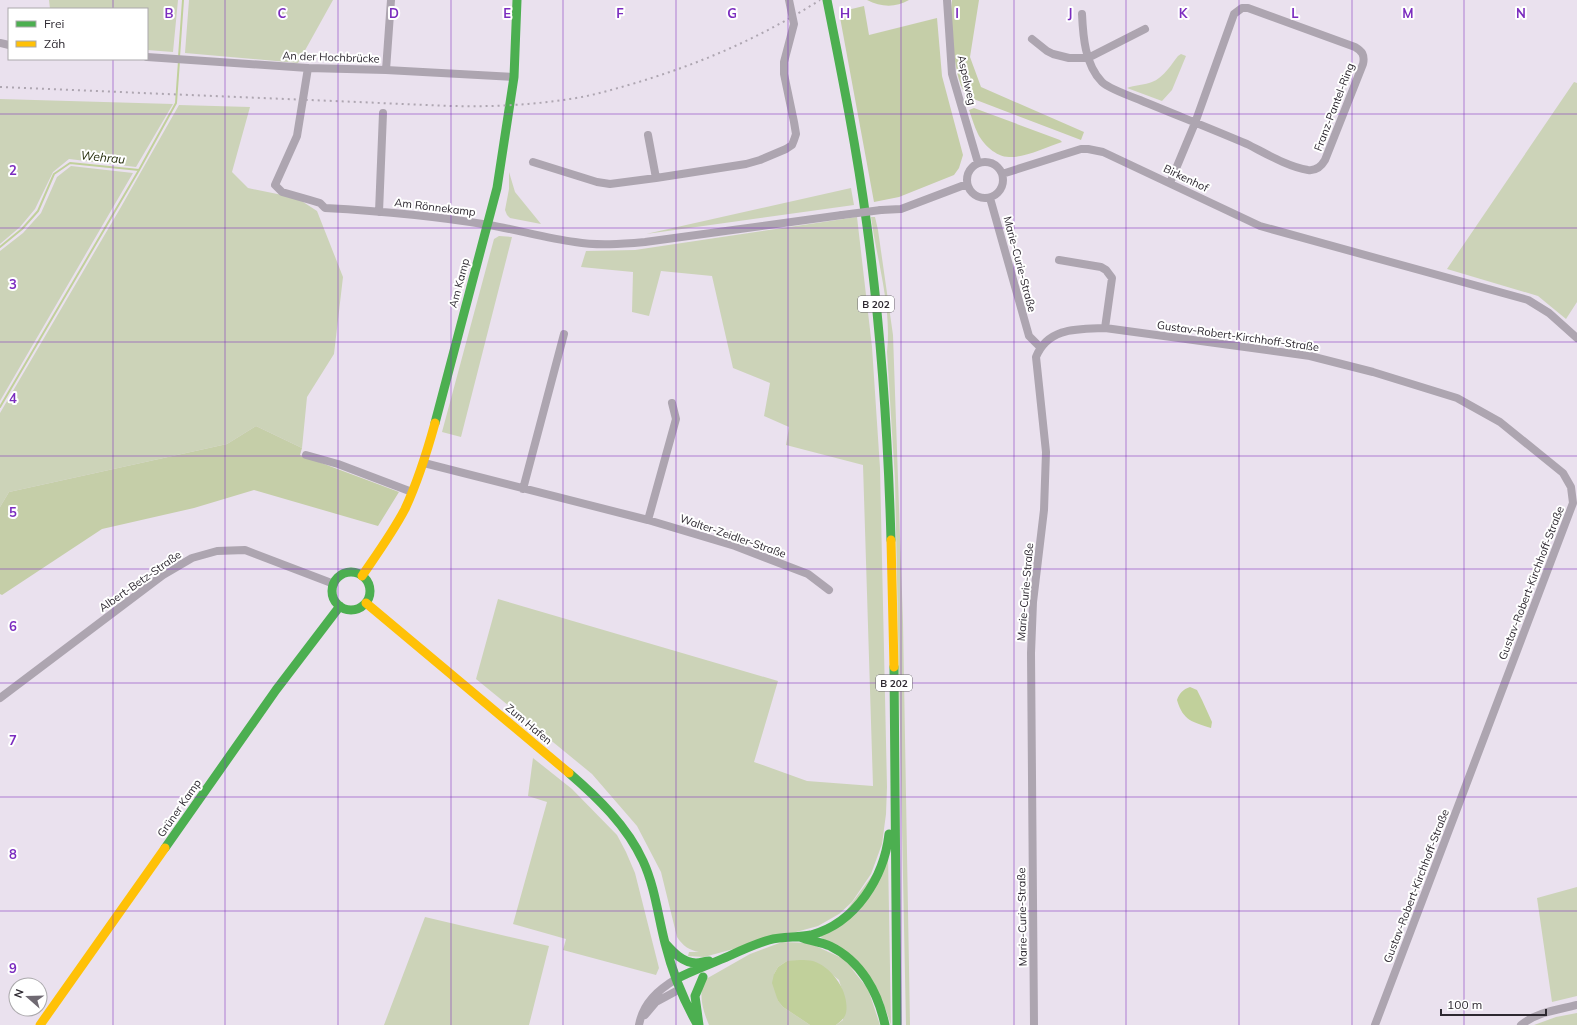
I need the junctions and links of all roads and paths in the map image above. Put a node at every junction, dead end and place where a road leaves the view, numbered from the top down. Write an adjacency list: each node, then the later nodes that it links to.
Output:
1 (391, 0): 12 (street)
2 (518, 0): 13 (main road, Am Kamp)
3 (789, 0): 20 (street)
4 (827, 0): 43 (main road, B 202)
5 (947, 0): 18 (street, Aspelweg)
6 (1082, 14): 10 (street, Franz-Pantel-Ring)
7 (1145, 29): 10 (street)
8 (1032, 39): 10 (street)
9 (148, 57): 11 (street, An der Hochbrücke)
10 (1088, 58): 15 (street, Franz-Pantel-Ring)
11 (308, 68): 12 (street, An der Hochbrücke); 24 (street, Am Rönnekamp)
12 (386, 70): 13 (street, An der Hochbrücke)
13 (514, 77): 25 (main road, Am Kamp)
14 (383, 114): 24 (street, Am Rönnekamp)
15 (1194, 123): 15 (street, Franz-Pantel-Ring); 21 (street, Franz-Pantel-Ring)
16 (648, 135): 20 (street)
17 (533, 162): 20 (street)
18 (978, 163): 19 (street); 22 (street)
19 (1002, 174): 21 (street, Birkenhof); 23 (street)
20 (656, 178)
21 (1170, 183): 29 (street, Birkenhof)
22 (967, 184): 23 (street); 25 (street, Am Rönnekamp, bridge)
23 (990, 198): 30 (street, Marie-Curie-Straße)
24 (379, 212): 25 (street, Am Rönnekamp)
25 (488, 225): 33 (main road, Am Kamp)
26 (1059, 260): 27 (street)
27 (1105, 328): 30 (street, Gustav-Robert-Kirchhoff-Straße); 58 (street, Gustav-Robert-Kirchhoff-Straße)
28 (564, 334): 34 (street)
29 (1577, 338)
30 (1040, 347): 57 (street, Marie-Curie-Straße)
31 (672, 403): 36 (street)
32 (306, 454): 35 (street)
33 (424, 462): 34 (street, Walter-Zeidler-Straße); 35 (main road, Am Kamp)
34 (523, 489): 36 (street, Walter-Zeidler-Straße)
35 (412, 492): 37 (main road, Am Kamp)
36 (648, 520): 39 (street, Walter-Zeidler-Straße)
37 (362, 576): 38 (main road); 40 (main road)
38 (334, 584): 41 (main road); 42 (street, Albert-Betz-Straße)
39 (829, 590)
40 (366, 603): 41 (main road); 45 (main road, Zum Hafen)
41 (340, 606): 52 (main road, Grüner Kamp)
42 (0, 698)
43 (895, 780): 44 (main road); 56 (main road, B 202)
44 (796, 936): 46 (main road); 55 (main road)
45 (665, 943): 47 (main road); 49 (main road, Zum Hafen)
46 (728, 956): 47 (main road); 48 (main road)
47 (714, 961): 49 (main road)
48 (703, 978): 50 (main road); 54 (main road)
49 (676, 979): 50 (main road, Zum Hafen); 53 (street)
50 (686, 985): 53 (street); 54 (main road)
51 (1577, 1005): 59 (street)
52 (40, 1025)
53 (640, 1025)
54 (698, 1025)
55 (885, 1025)
56 (897, 1025)
57 (1034, 1025)
58 (1375, 1025)
59 (1521, 1025)

